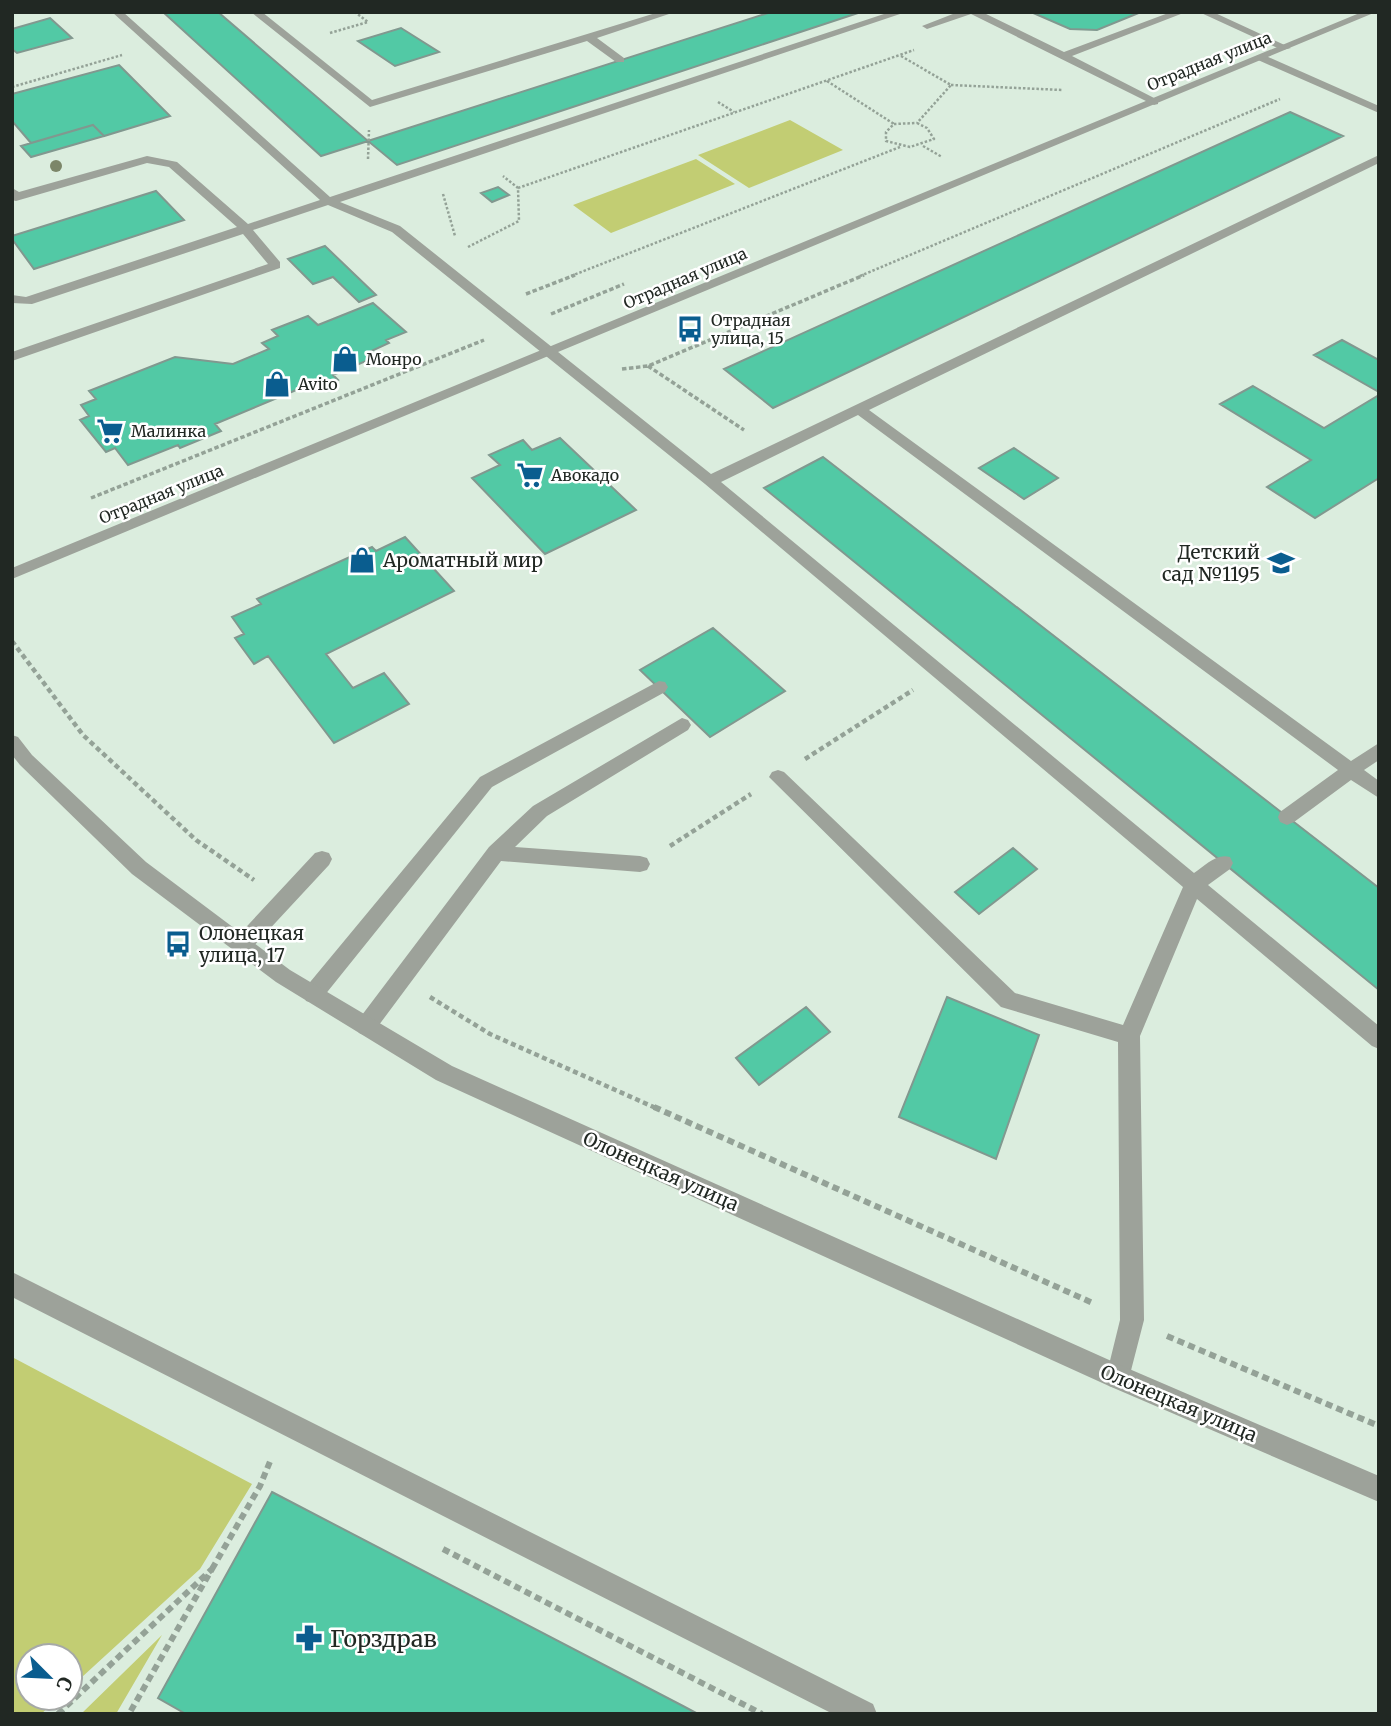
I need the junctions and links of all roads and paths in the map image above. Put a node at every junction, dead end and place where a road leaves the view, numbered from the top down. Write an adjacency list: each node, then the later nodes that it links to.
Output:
1 (117, 12): 16 (street)
2 (256, 12): 15 (street)
3 (355, 12): 15 (path)
4 (635, 12): 12 (street)
5 (670, 12): 12 (street)
6 (901, 12): 27 (street)
7 (968, 12): 13 (street)
8 (974, 12): 18 (street)
9 (1181, 12): 18 (street)
10 (1204, 12): 17 (street)
11 (1371, 12): 17 (street, Отрадная улица)
12 (647, 19): 14 (street)
13 (927, 26)
14 (589, 37): 20 (street); 29 (street)
15 (294, 43): 29 (street)
16 (154, 46): 25 (path); 42 (street)
17 (1286, 48): 19 (street, Отрадная улица)
18 (1062, 56): 28 (street)
19 (1262, 58): 23 (street); 28 (street, Отрадная улица)
20 (620, 60)
21 (651, 81): 27 (street)
22 (826, 81): 24 (path); 32 (path); 40 (path)
23 (1318, 83): 30 (street); 50 (path)
24 (951, 85): 26 (path); 31 (path)
25 (12, 87)
26 (1062, 90)
27 (664, 91): 35 (street)
28 (1154, 102): 48 (street, Отрадная улица)
29 (370, 104): 39 (path)
30 (1379, 110)
31 (917, 123): 32 (path); 33 (path)
32 (894, 124): 34 (path)
33 (922, 146): 34 (path); 36 (path)
34 (900, 147): 47 (path)
35 (475, 153): 38 (street); 40 (path)
36 (942, 157)
37 (1379, 158): 52 (street)
38 (435, 166): 39 (street); 44 (path)
39 (367, 188): 42 (street)
40 (518, 188): 45 (path)
41 (12, 192): 43 (street)
42 (328, 201): 43 (street); 47 (street)
43 (246, 229): 46 (street); 49 (street)
44 (456, 239)
45 (459, 251)
46 (12, 299)
47 (492, 307): 48 (street)
48 (550, 354): 51 (street); 55 (street, Отрадная улица)
49 (12, 357)
50 (648, 366): 51 (path); 53 (path)
51 (576, 375): 54 (street)
52 (859, 409): 53 (street); 61 (street)
53 (774, 450): 54 (street)
54 (710, 481): 69 (street)
55 (12, 575)
56 (12, 641): 70 (path)
57 (659, 687): 73 (street)
58 (682, 725): 65 (street)
59 (12, 742): 71 (street, Олонецкая улица)
60 (1379, 750): 61 (street)
61 (1351, 771): 63 (street); 64 (street)
62 (778, 777): 75 (street)
63 (1379, 791)
64 (1287, 817)
65 (496, 853): 68 (street); 72 (street)
66 (322, 859): 70 (street)
67 (1223, 863): 69 (street)
68 (640, 864)
69 (1194, 884): 75 (street); 76 (street)
70 (283, 901): 71 (street)
71 (242, 945): 73 (street, Олонецкая улица)
72 (401, 980): 74 (street); 78 (path)
73 (313, 994): 74 (street, Олонецкая улица)
74 (366, 1026): 79 (street, Олонецкая улица)
75 (1129, 1036): 78 (street)
76 (1379, 1039)
77 (12, 1284): 86 (street)
78 (1132, 1320): 79 (street); 80 (path)
79 (1118, 1377): 82 (street, Олонецкая улица)
80 (1379, 1426)
81 (271, 1459): 83 (path)
82 (1379, 1489)
83 (212, 1569): 84 (path); 85 (path)
84 (58, 1714)
85 (128, 1714)
86 (863, 1714)

